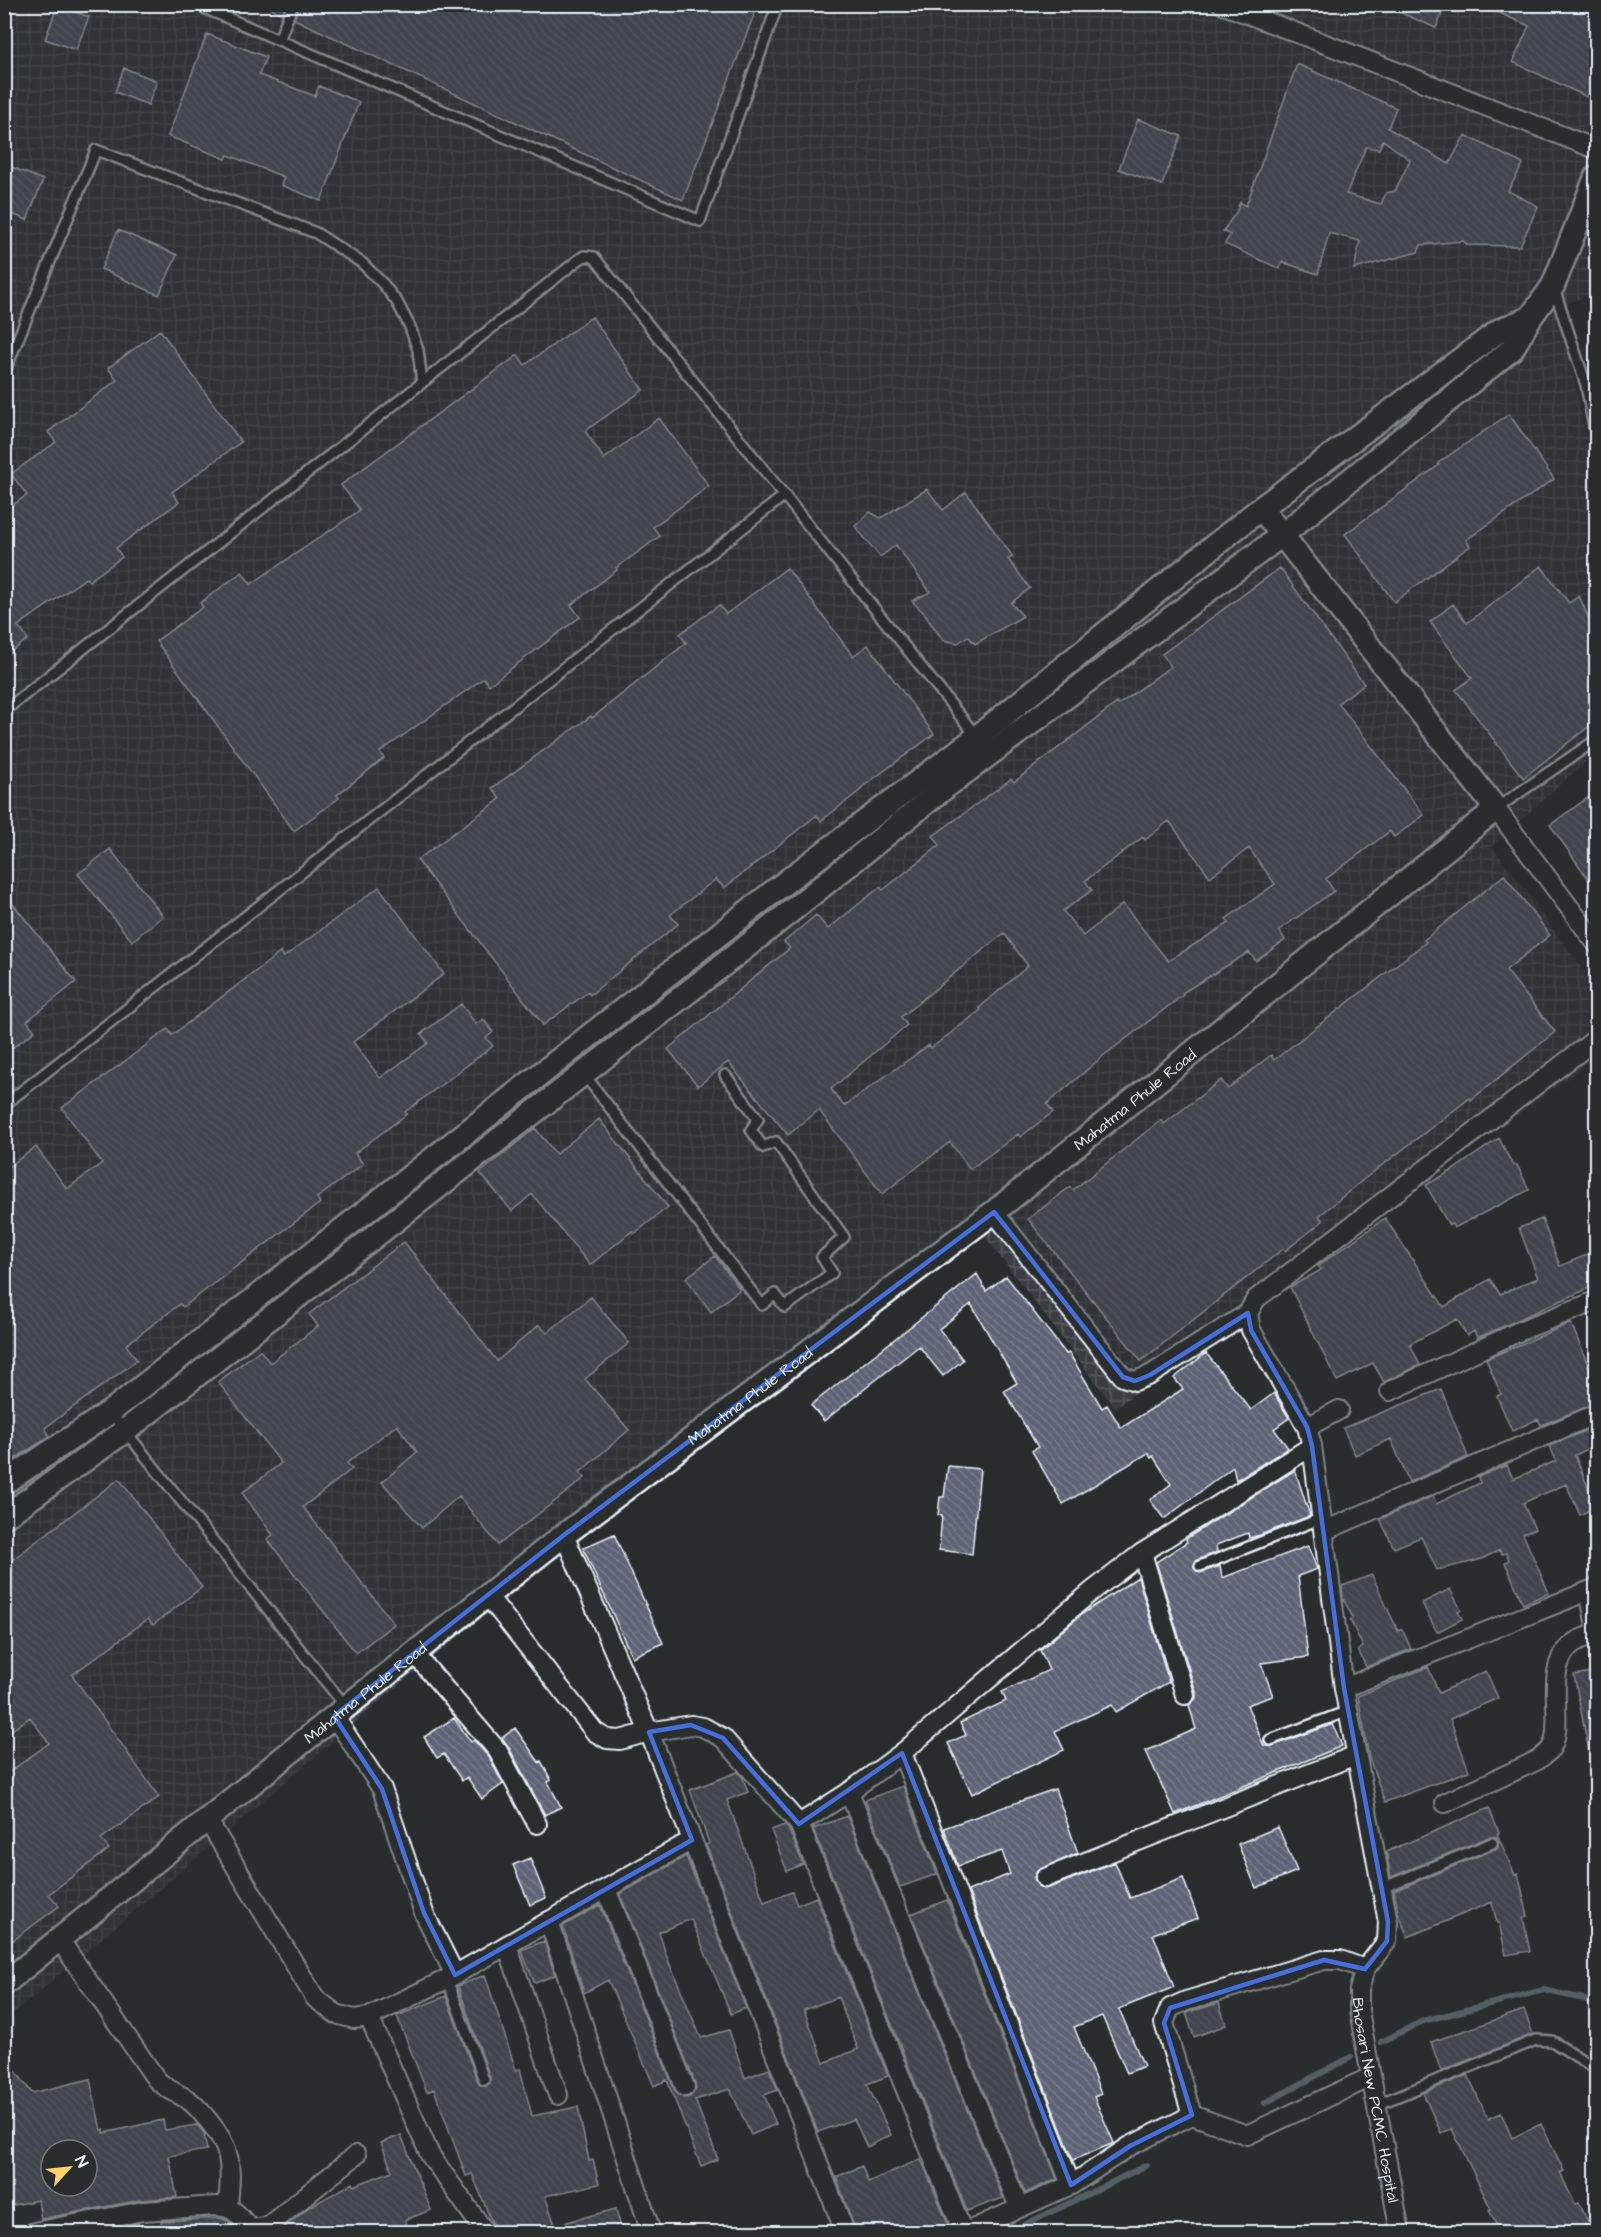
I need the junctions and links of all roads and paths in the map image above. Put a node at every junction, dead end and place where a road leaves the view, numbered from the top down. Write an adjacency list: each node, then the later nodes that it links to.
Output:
1 (195, 4): 5 (lane)
2 (293, 4): 5 (lane)
3 (778, 4): 5 (lane)
4 (1222, 4): 6 (street)
5 (279, 40)
6 (1596, 148)
7 (1596, 177): 8 (street)
8 (1553, 286): 9 (street); 12 (lane)
9 (1530, 318): 14 (street); 15 (street)
10 (4, 373): 11 (lane)
11 (422, 383): 13 (lane); 16 (lane)
12 (1596, 438)
13 (785, 495): 17 (lane); 24 (lane)
14 (1261, 508): 15 (street); 17 (street)
15 (1282, 535): 19 (street); 22 (street)
16 (4, 711)
17 (976, 737): 25 (street)
18 (1596, 741): 19 (lane)
19 (1496, 809): 20 (street); 27 (street, Mahatma Phule Road)
20 (1596, 943)
21 (1596, 1039): 29 (street)
22 (583, 1073): 23 (lane); 26 (street)
23 (724, 1075)
24 (4, 1105)
25 (390, 1193): 26 (street); 32 (street)
26 (405, 1212): 35 (street)
27 (994, 1212): 29 (street); 40 (street, Mahatma Phule Road)
28 (1596, 1300): 30 (street)
29 (1248, 1312): 34 (street)
30 (1390, 1391)
31 (1339, 1410): 34 (street)
32 (110, 1412): 35 (lane); 37 (street)
33 (1596, 1414): 39 (street)
34 (1307, 1427): 36 (street)
35 (125, 1431): 38 (street); 50 (lane)
36 (1312, 1446): 39 (street); 41 (street)
37 (4, 1484)
38 (4, 1517)
39 (1323, 1525): 42 (lane); 48 (street)
40 (564, 1535): 44 (street, Mahatma Phule Road); 52 (street)
41 (1142, 1553): 49 (street); 54 (street)
42 (1200, 1566)
43 (1593, 1589): 45 (street); 48 (street)
44 (487, 1595): 47 (street, Mahatma Phule Road); 52 (street)
45 (1596, 1626)
46 (1596, 1633): 57 (street)
47 (414, 1653): 50 (street, Mahatma Phule Road); 59 (street)
48 (1344, 1688): 51 (street)
49 (1185, 1695)
50 (340, 1711): 58 (street, Mahatma Phule Road); 70 (street)
51 (1348, 1711): 53 (lane); 55 (street)
52 (649, 1732): 60 (street); 61 (street)
53 (1270, 1740)
54 (902, 1753): 56 (street); 81 (street)
55 (1356, 1755): 63 (street); 64 (street)
56 (849, 1792): 60 (street); 83 (street)
57 (1444, 1803)
58 (207, 1819): 67 (street, Mahatma Phule Road); 72 (street)
59 (537, 1824)
60 (799, 1824): 88 (street)
61 (693, 1840): 65 (street); 87 (street)
62 (1492, 1843): 64 (lane)
63 (1045, 1878)
64 (1382, 1888): 69 (street)
65 (606, 1889): 66 (street); 76 (street)
66 (549, 1921): 68 (street); 86 (street)
67 (59, 1939): 71 (street, Mahatma Phule Road); 82 (street)
68 (507, 1945): 70 (street); 77 (street)
69 (1365, 1969): 74 (street, Bhosari New PCMC Hospital); 79 (street)
70 (451, 1977): 72 (street); 75 (lane)
71 (4, 1984)
72 (369, 2017): 85 (street)
73 (1596, 2069): 78 (lane)
74 (1371, 2077): 78 (street, Bhosari New PCMC Hospital); 79 (street)
75 (484, 2080)
76 (685, 2086)
77 (558, 2095)
78 (1376, 2105): 89 (street, Bhosari New PCMC Hospital)
79 (1192, 2115): 81 (street)
80 (356, 2155): 82 (street)
81 (1071, 2185): 83 (street)
82 (228, 2206): 84 (street)
83 (1019, 2208): 88 (street)
84 (34, 2232)
85 (485, 2232)
86 (651, 2232)
87 (845, 2232)
88 (964, 2232)
89 (1400, 2232)

